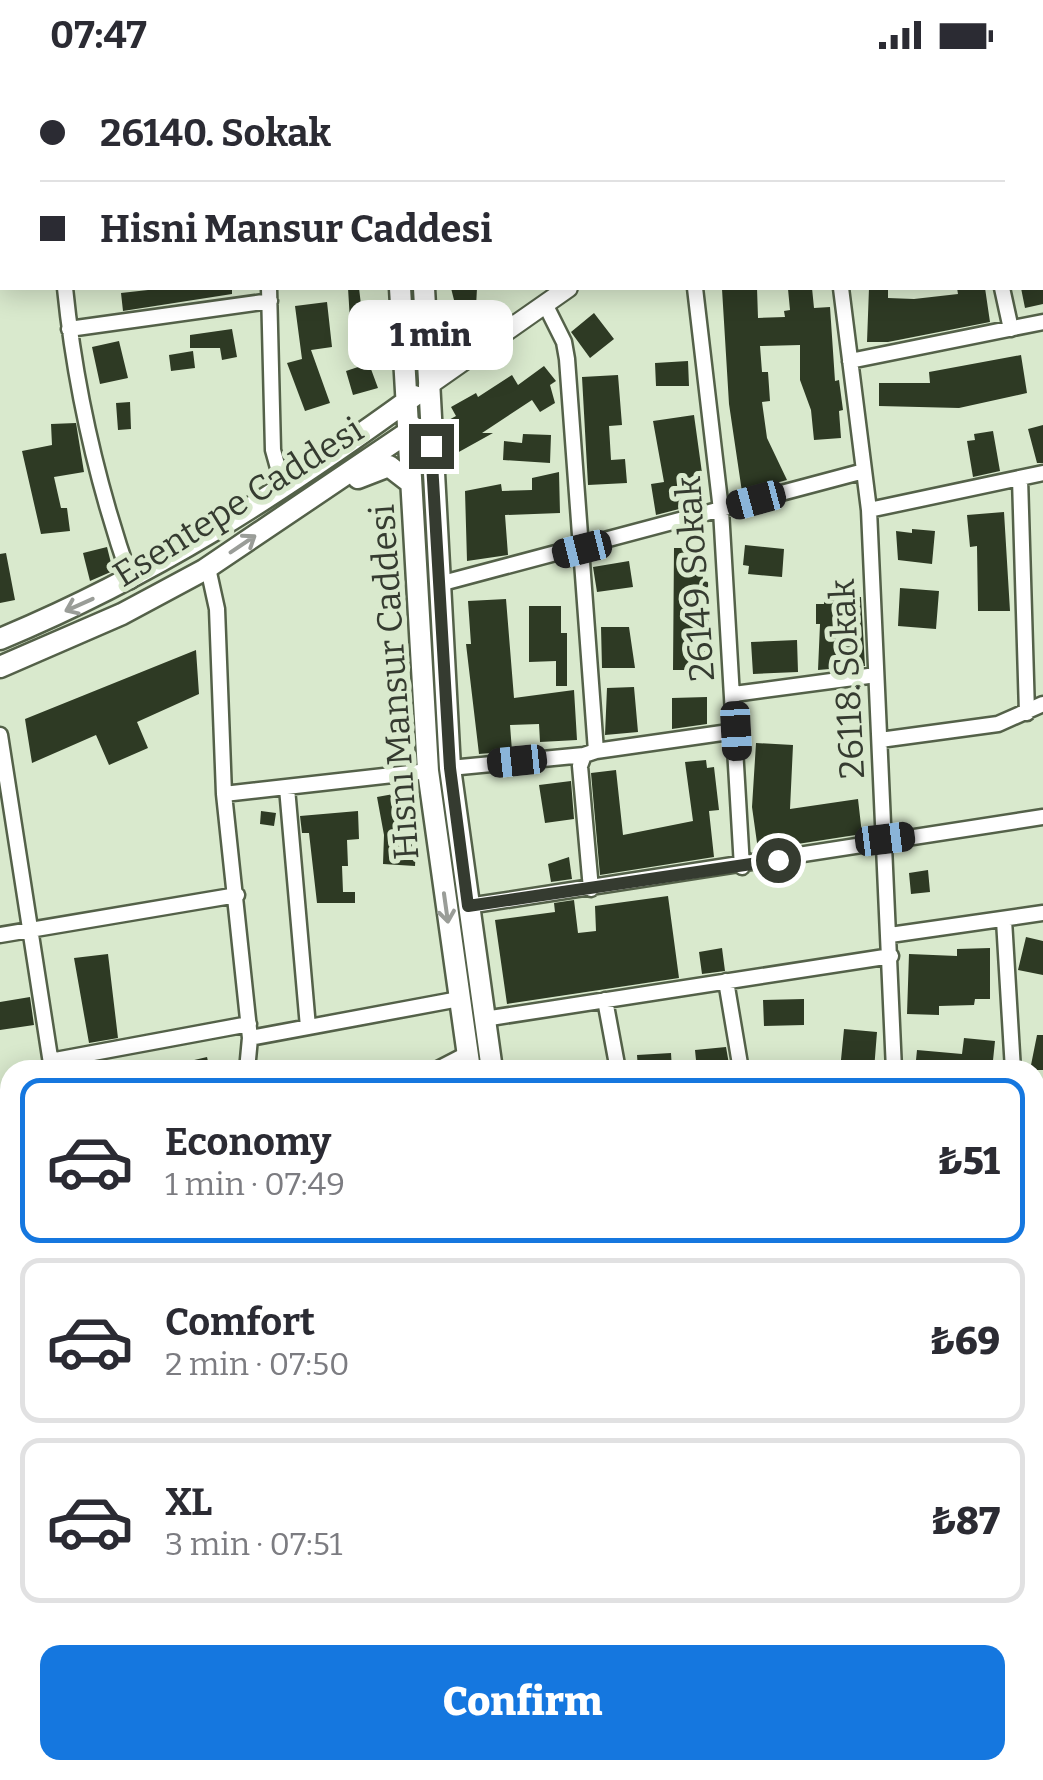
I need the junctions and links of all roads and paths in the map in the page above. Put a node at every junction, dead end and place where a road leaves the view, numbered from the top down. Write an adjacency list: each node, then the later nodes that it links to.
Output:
1 (65, 290): 11 (street)
2 (400, 290): 15 (main road, Hısnı Mansur Caddesi)
3 (424, 290): 14 (main road)
4 (565, 290): 9 (street, Esentepe Caddesi)
5 (695, 290): 23 (street, 26149. Sokak)
6 (841, 290): 13 (street, 26118. Sokak)
7 (1002, 290): 12 (street)
8 (270, 294): 11 (street); 21 (street)
9 (545, 304): 14 (street, Esentepe Caddesi); 25 (street)
10 (1043, 322): 12 (street)
11 (69, 328): 27 (street)
12 (1010, 329): 13 (street)
13 (850, 361): 17 (street, 26118. Sokak)
14 (428, 386): 15 (main road, Esentepe Caddesi); 16 (main road, Esentepe Caddesi); 28 (main road)
15 (405, 403): 16 (main road, Hısnı Mansur Caddesi); 21 (main road, Esentepe Caddesi)
16 (407, 433): 20 (main road, Hısnı Mansur Caddesi); 22 (main road, Esentepe Caddesi)
17 (864, 471): 23 (street); 24 (street, 26118. Sokak)
18 (1043, 473): 19 (street)
19 (1020, 478): 24 (street); 34 (street)
20 (411, 482): 22 (main road); 40 (main road, Hısnı Mansur Caddesi)
21 (283, 486): 27 (main road, Esentepe Caddesi)
22 (310, 499): 26 (main road, Esentepe Caddesi, one-way to 22)
23 (721, 510): 25 (street); 32 (street, 26149. Sokak)
24 (869, 510): 31 (street, 26118. Sokak)
25 (582, 549): 28 (street); 38 (street)
26 (208, 568): 30 (main road, Esentepe Caddesi); 42 (street)
27 (131, 580): 29 (main road, Esentepe Caddesi, one-way to 29)
28 (439, 584): 39 (main road)
29 (0, 639)
30 (0, 667)
31 (876, 675): 32 (street); 37 (street, 26118. Sokak)
32 (734, 694): 35 (street, 26149. Sokak)
33 (1043, 704): 34 (street)
34 (1027, 713): 37 (street)
35 (736, 731): 38 (street); 45 (street, 26149. Sokak)
36 (0, 736): 51 (street)
37 (880, 740): 44 (street, 26118. Sokak)
38 (590, 753): 39 (street); 46 (street)
39 (450, 768): 48 (main road)
40 (428, 772): 41 (street); 56 (main road, Hısnı Mansur Caddesi, one-way to 56)
41 (288, 788): 42 (street); 59 (street)
42 (224, 794): 47 (street)
43 (1043, 817): 44 (street)
44 (885, 839): 45 (street); 53 (street, 26118. Sokak)
45 (742, 867): 46 (street)
46 (591, 889): 48 (street)
47 (237, 895): 51 (street); 60 (street)
48 (468, 906): 58 (main road)
49 (1043, 913): 50 (street)
50 (1004, 920): 53 (street); 69 (street)
51 (32, 930): 52 (street); 61 (street)
52 (0, 935)
53 (890, 935): 54 (street, 26118. Sokak)
54 (890, 956): 55 (street); 68 (street, 26118. Sokak)
55 (726, 981): 57 (street); 67 (street)
56 (459, 999): 59 (street); 64 (main road, Hısnı Mansur Caddesi)
57 (606, 1000): 58 (street); 66 (street)
58 (484, 1019): 65 (main road)
59 (308, 1027): 60 (street)
60 (249, 1031): 62 (street); 63 (street)
61 (50, 1060)
62 (80, 1060)
63 (248, 1060)
64 (469, 1060)
65 (490, 1060)
66 (616, 1060)
67 (740, 1060)
68 (894, 1060)
69 (1013, 1060)

